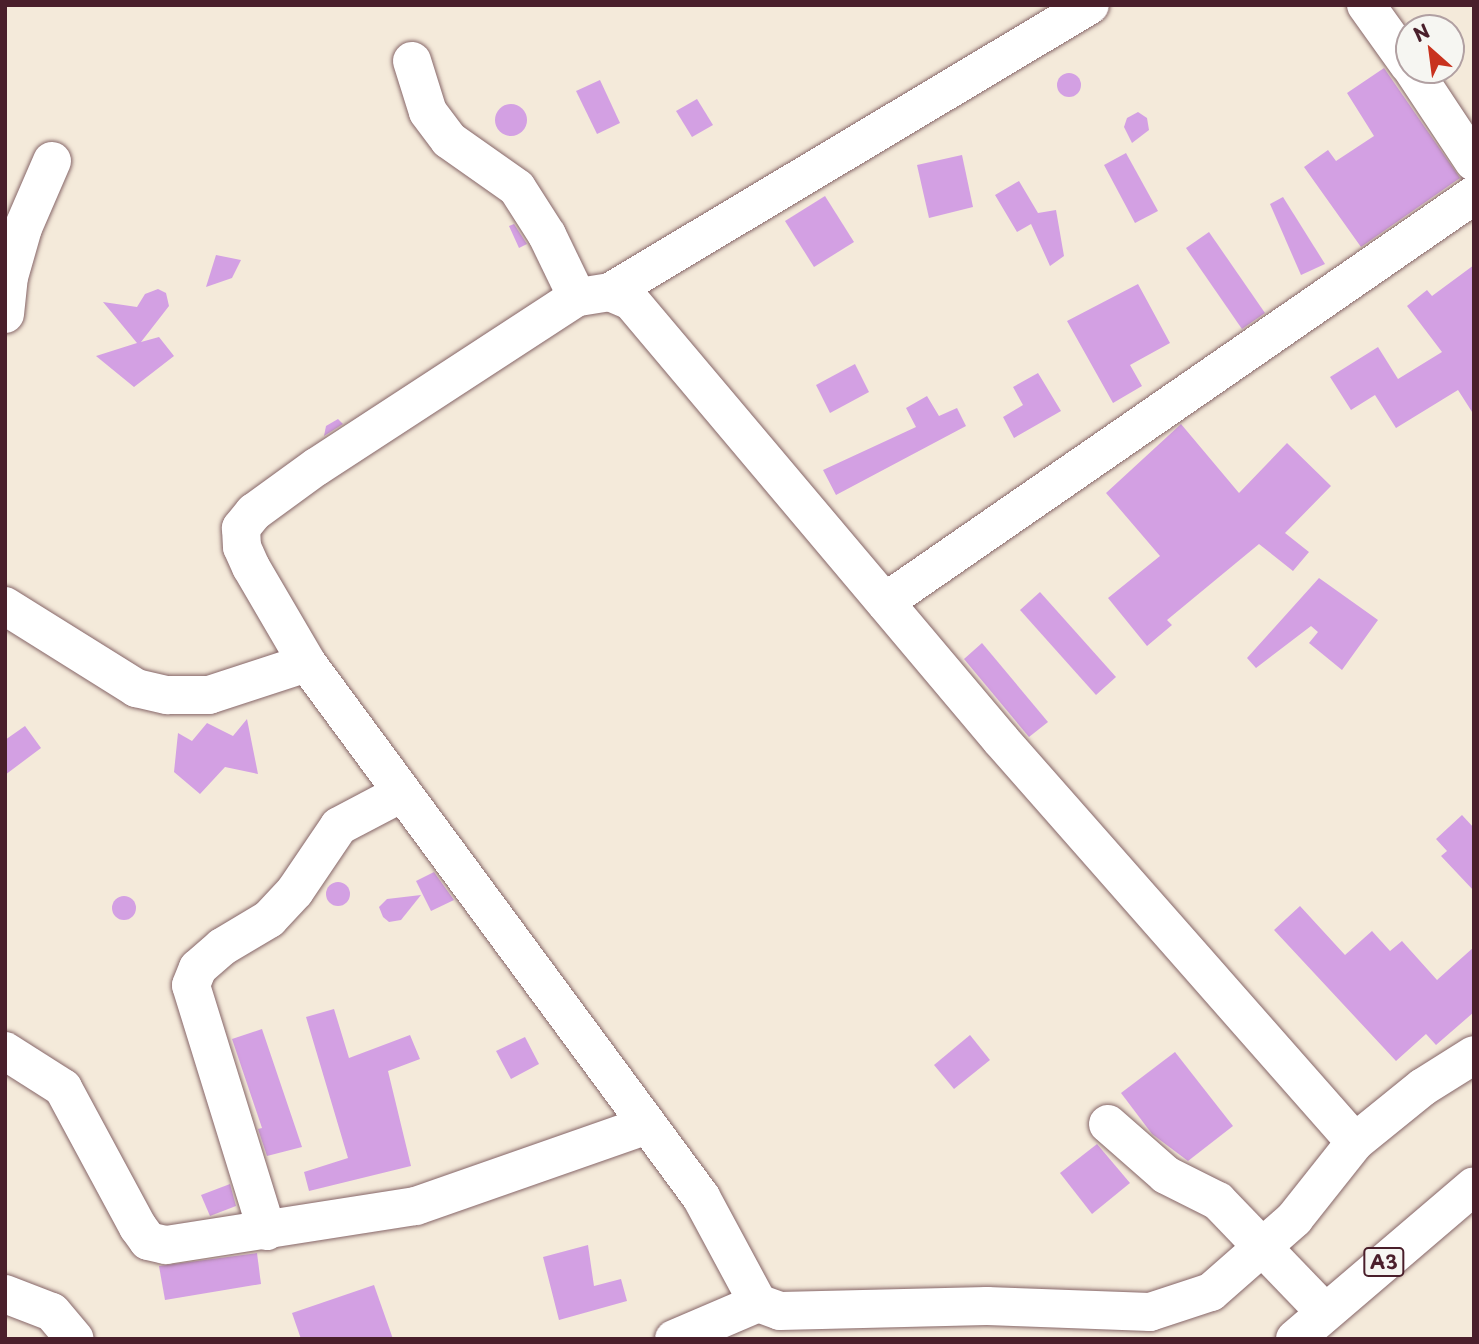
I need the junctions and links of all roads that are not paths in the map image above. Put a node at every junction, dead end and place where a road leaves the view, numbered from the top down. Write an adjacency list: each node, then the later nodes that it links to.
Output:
1 (1090, 5): 9 (main road)
2 (1366, 5): 3 (main road)
3 (1395, 45)
4 (412, 61): 9 (main road)
5 (1422, 84): 7 (main road)
6 (52, 161): 10 (main road)
7 (1474, 162)
8 (1474, 195): 11 (main road)
9 (593, 295): 11 (main road); 13 (main road)
10 (5, 314)
11 (886, 602): 19 (main road)
12 (5, 606): 13 (main road)
13 (307, 663): 14 (main road)
14 (400, 794): 18 (main road); 21 (main road)
15 (5, 1051): 21 (main road)
16 (1474, 1055): 19 (main road)
17 (1108, 1124): 22 (main road)
18 (647, 1125): 21 (main road); 24 (main road)
19 (1355, 1142): 22 (main road)
20 (1474, 1186): 25 (main road, A3)
21 (267, 1231)
22 (1265, 1249): 24 (main road); 25 (main road)
23 (5, 1294): 26 (main road)
24 (758, 1303): 27 (main road)
25 (1325, 1312): 28 (main road, A3)
26 (75, 1339)
27 (674, 1339)
28 (1296, 1339)

